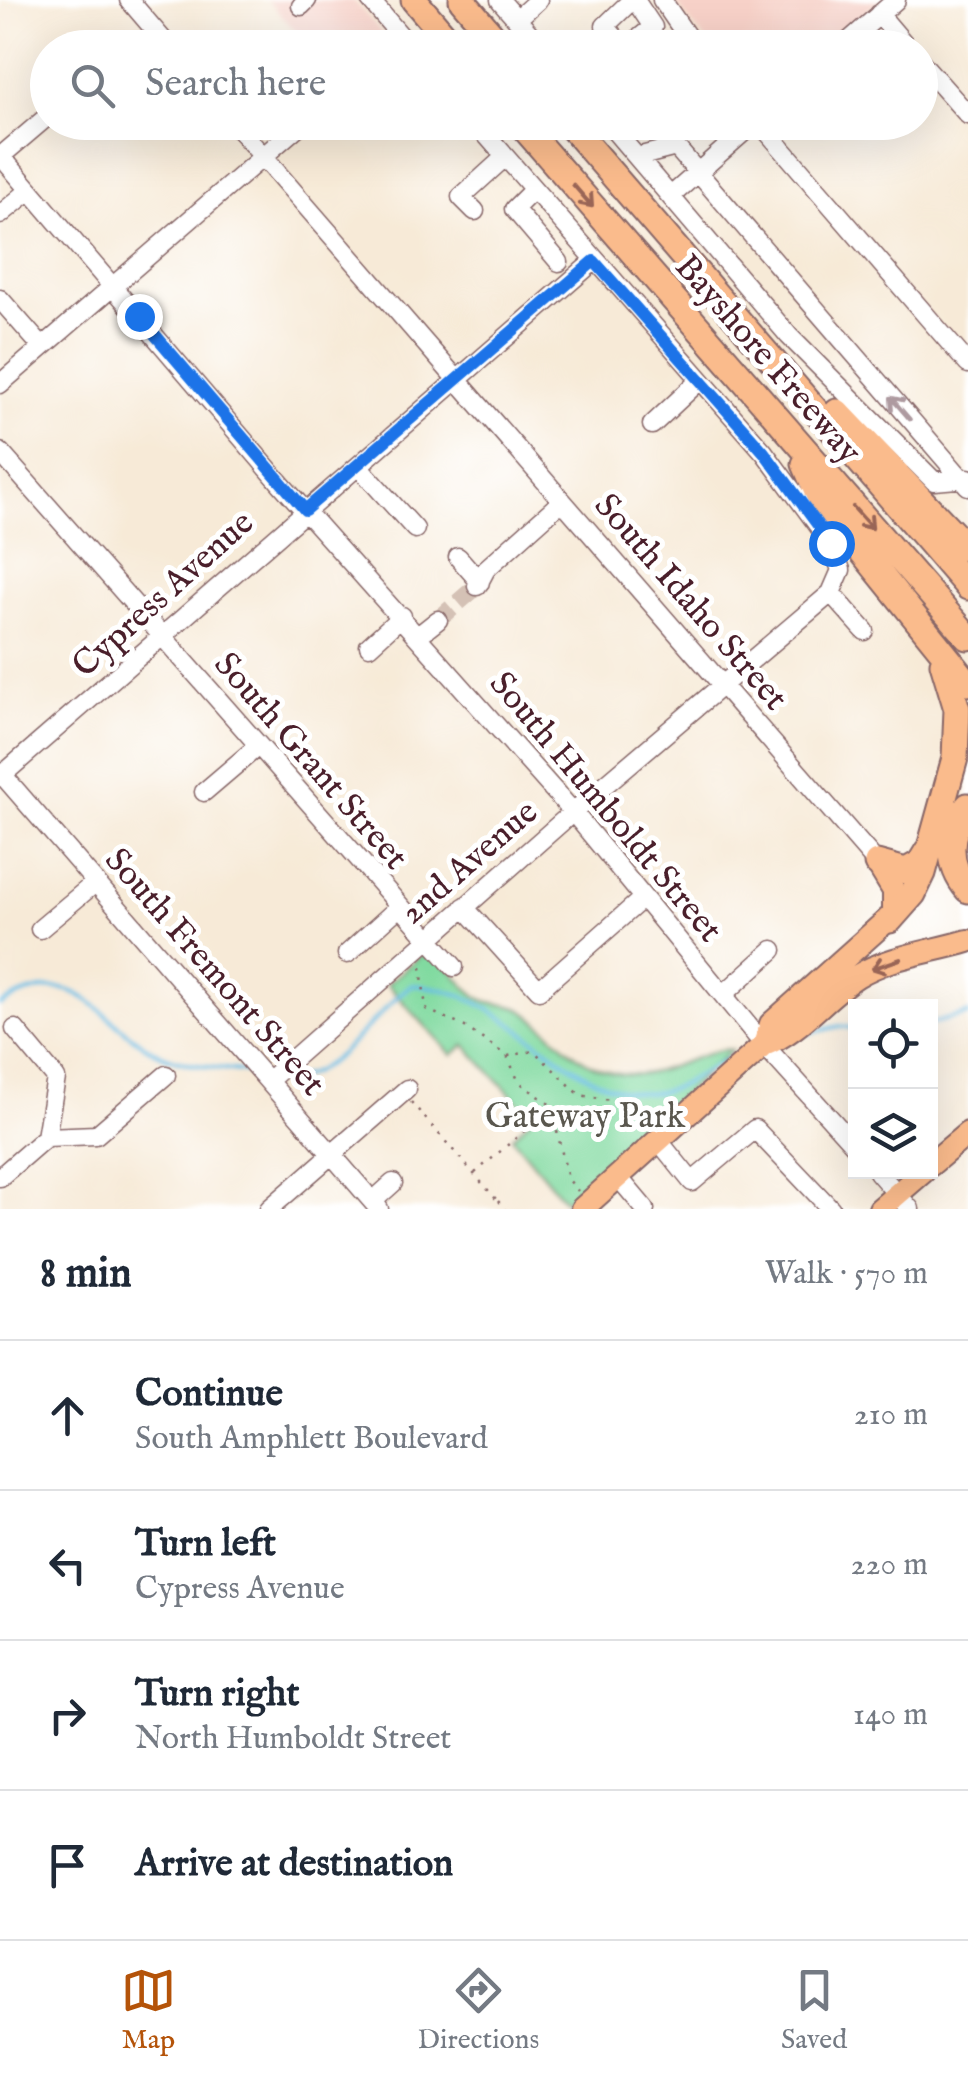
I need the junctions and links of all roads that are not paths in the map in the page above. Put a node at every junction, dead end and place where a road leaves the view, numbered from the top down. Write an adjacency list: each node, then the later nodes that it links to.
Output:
1 (129, 0): 12 (street)
2 (370, 0): 13 (street)
3 (414, 0): 14 (highway)
4 (462, 0): 15 (highway)
5 (500, 0): 11 (street)
6 (538, 0): 11 (street)
7 (662, 0): 9 (street); 19 (street)
8 (896, 0): 10 (street)
9 (637, 4): 17 (street); 18 (street)
10 (879, 14): 20 (street); 21 (street)
11 (517, 19): 16 (street)
12 (155, 30)
13 (390, 30)
14 (440, 30)
15 (488, 30)
16 (526, 30)
17 (609, 30)
18 (650, 30)
19 (683, 30)
20 (861, 30)
21 (893, 30)
22 (938, 81): 23 (street)
23 (968, 115)
24 (30, 131): 33 (street)
25 (248, 140): 35 (street, South Idaho Street)
26 (283, 140): 35 (street)
27 (490, 140): 36 (street)
28 (535, 140): 54 (highway, Bayshore Freeway, one-way to 54)
29 (582, 140): 47 (highway, Bayshore Freeway)
30 (623, 140): 34 (street)
31 (736, 140): 37 (street)
32 (773, 140): 49 (street)
33 (0, 155): 38 (street, South Humboldt Street)
34 (637, 156): 37 (street); 40 (street)
35 (263, 158): 45 (street); 51 (street, South Idaho Street)
36 (506, 158): 39 (street); 41 (street)
37 (699, 172): 40 (street); 57 (street, one-way to 37)
38 (30, 190): 42 (street); 45 (street, South Humboldt Street)
39 (534, 190): 43 (street); 44 (street)
40 (671, 196): 57 (street)
41 (475, 211)
42 (0, 215)
43 (594, 261): 50 (street); 51 (street, Cypress Avenue)
44 (559, 262)
45 (113, 286): 48 (street); 59 (street, South Humboldt Street)
46 (0, 299): 48 (street)
47 (739, 322): 61 (highway); 63 (highway, Bayshore Freeway)
48 (42, 347): 52 (street)
49 (968, 364)
50 (700, 380): 53 (street); 64 (street, 2nd Avenue)
51 (457, 381): 56 (street, Cypress Avenue); 58 (street, South Idaho Street)
52 (0, 384)
53 (652, 425)
54 (797, 445): 70 (highway, Bayshore Freeway, one-way to 70); 72 (highway)
55 (0, 452): 69 (street, South Grant Street)
56 (360, 466): 59 (street, Cypress Avenue); 60 (street)
57 (967, 482)
58 (562, 502): 62 (street); 74 (street, South Idaho Street)
59 (305, 510): 65 (street, South Humboldt Street); 69 (street, Cypress Avenue)
60 (415, 529)
61 (966, 541)
62 (458, 557)
63 (968, 587)
64 (832, 592): 67 (street); 74 (street, 2nd Avenue)
65 (402, 616): 68 (street, South Humboldt Street); 71 (street)
66 (438, 620): 68 (street)
67 (865, 631)
68 (418, 635): 79 (street, South Humboldt Street)
69 (163, 638): 75 (street, South Grant Street); 76 (street, Cypress Avenue)
70 (968, 638)
71 (369, 646)
72 (938, 649): 73 (highway); 80 (highway)
73 (968, 683)
74 (722, 686): 79 (street, 2nd Avenue); 81 (street, South Idaho Street)
75 (258, 746): 77 (street); 86 (street, South Grant Street)
76 (1, 775): 82 (street, South Fremont Street)
77 (204, 792)
78 (968, 806): 83 (highway)
79 (573, 812): 84 (street, South Humboldt Street); 85 (street, 2nd Avenue)
80 (936, 832): 81 (highway); 87 (highway)
81 (877, 864): 87 (main road)
82 (96, 882): 88 (street); 98 (street, South Fremont Street)
83 (968, 890)
84 (643, 898): 85 (street); 94 (street, South Humboldt Street)
85 (464, 907): 89 (street, 2nd Avenue)
86 (398, 908): 89 (street, South Grant Street); 92 (street)
87 (890, 920): 96 (main road)
88 (40, 930)
89 (426, 940): 93 (street, South Grant Street); 98 (street, 2nd Avenue)
90 (968, 941): 96 (main road, one-way to 96)
91 (773, 950): 94 (street)
92 (346, 954)
93 (454, 967)
94 (724, 994): 96 (street, South Humboldt Street)
95 (15, 1029): 102 (street)
96 (767, 1041): 100 (street, South Humboldt Street); 103 (main road)
97 (166, 1075): 102 (street)
98 (272, 1085): 104 (street, South Fremont Street)
99 (398, 1100): 104 (street)
100 (848, 1131)
101 (968, 1133): 105 (main road)
102 (46, 1136): 106 (street)
103 (658, 1140): 107 (main road); 116 (street)
104 (331, 1154): 112 (street, South Fremont Street); 114 (street)
105 (938, 1158)
106 (0, 1177)
107 (618, 1177): 113 (main road); 115 (street)
108 (882, 1179): 111 (street)
109 (917, 1179): 111 (main road)
110 (393, 1183): 112 (street)
111 (896, 1204)
112 (376, 1205)
113 (585, 1206)
114 (269, 1209)
115 (645, 1209)
116 (831, 1209)

